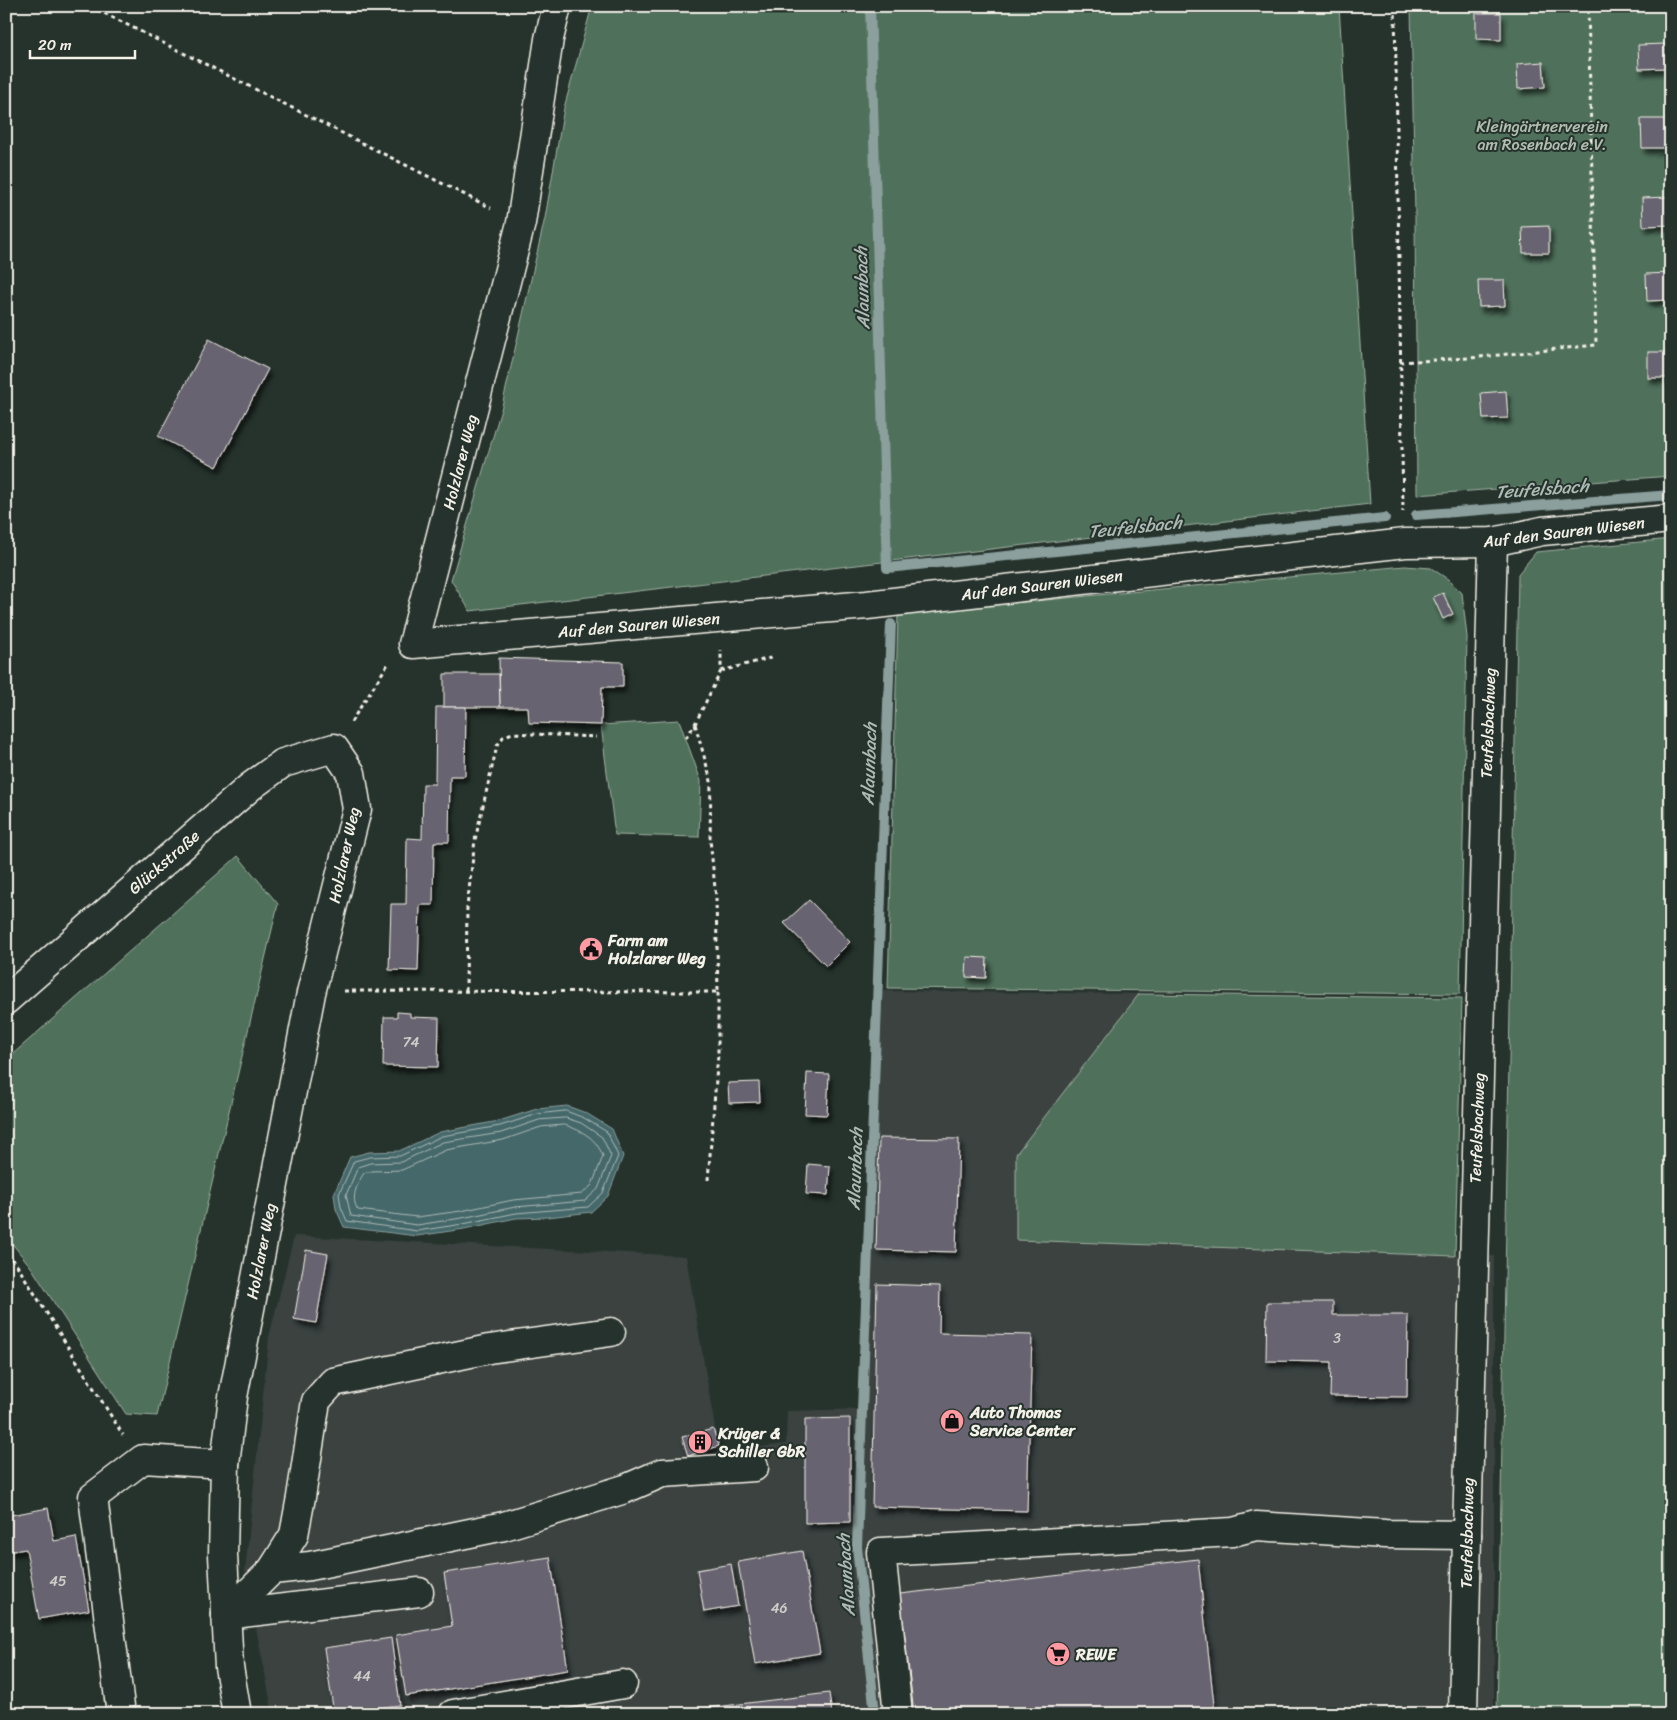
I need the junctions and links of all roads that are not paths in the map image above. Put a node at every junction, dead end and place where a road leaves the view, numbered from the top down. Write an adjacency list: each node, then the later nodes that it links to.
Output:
1 (557, 6): 4 (street, Holzlarer Weg)
2 (1671, 519): 3 (street, Auf den Sauren Wiesen)
3 (1493, 542): 4 (street, Auf den Sauren Wiesen); 10 (street, Teufelsbachweg)
4 (412, 644)
5 (334, 748): 6 (street, Glückstraße); 8 (street, Holzlarer Weg)
6 (6, 1000)
7 (611, 1332): 11 (street)
8 (225, 1464): 13 (street, Holzlarer Weg); 15 (street)
9 (754, 1467): 11 (street)
10 (1466, 1535): 18 (street); 19 (street, Teufelsbachweg)
11 (272, 1570): 13 (street)
12 (419, 1592): 13 (street)
13 (226, 1615): 16 (street, Holzlarer Weg)
14 (623, 1684): 17 (street)
15 (120, 1706)
16 (237, 1714)
17 (453, 1714)
18 (898, 1714)
19 (1463, 1714)

